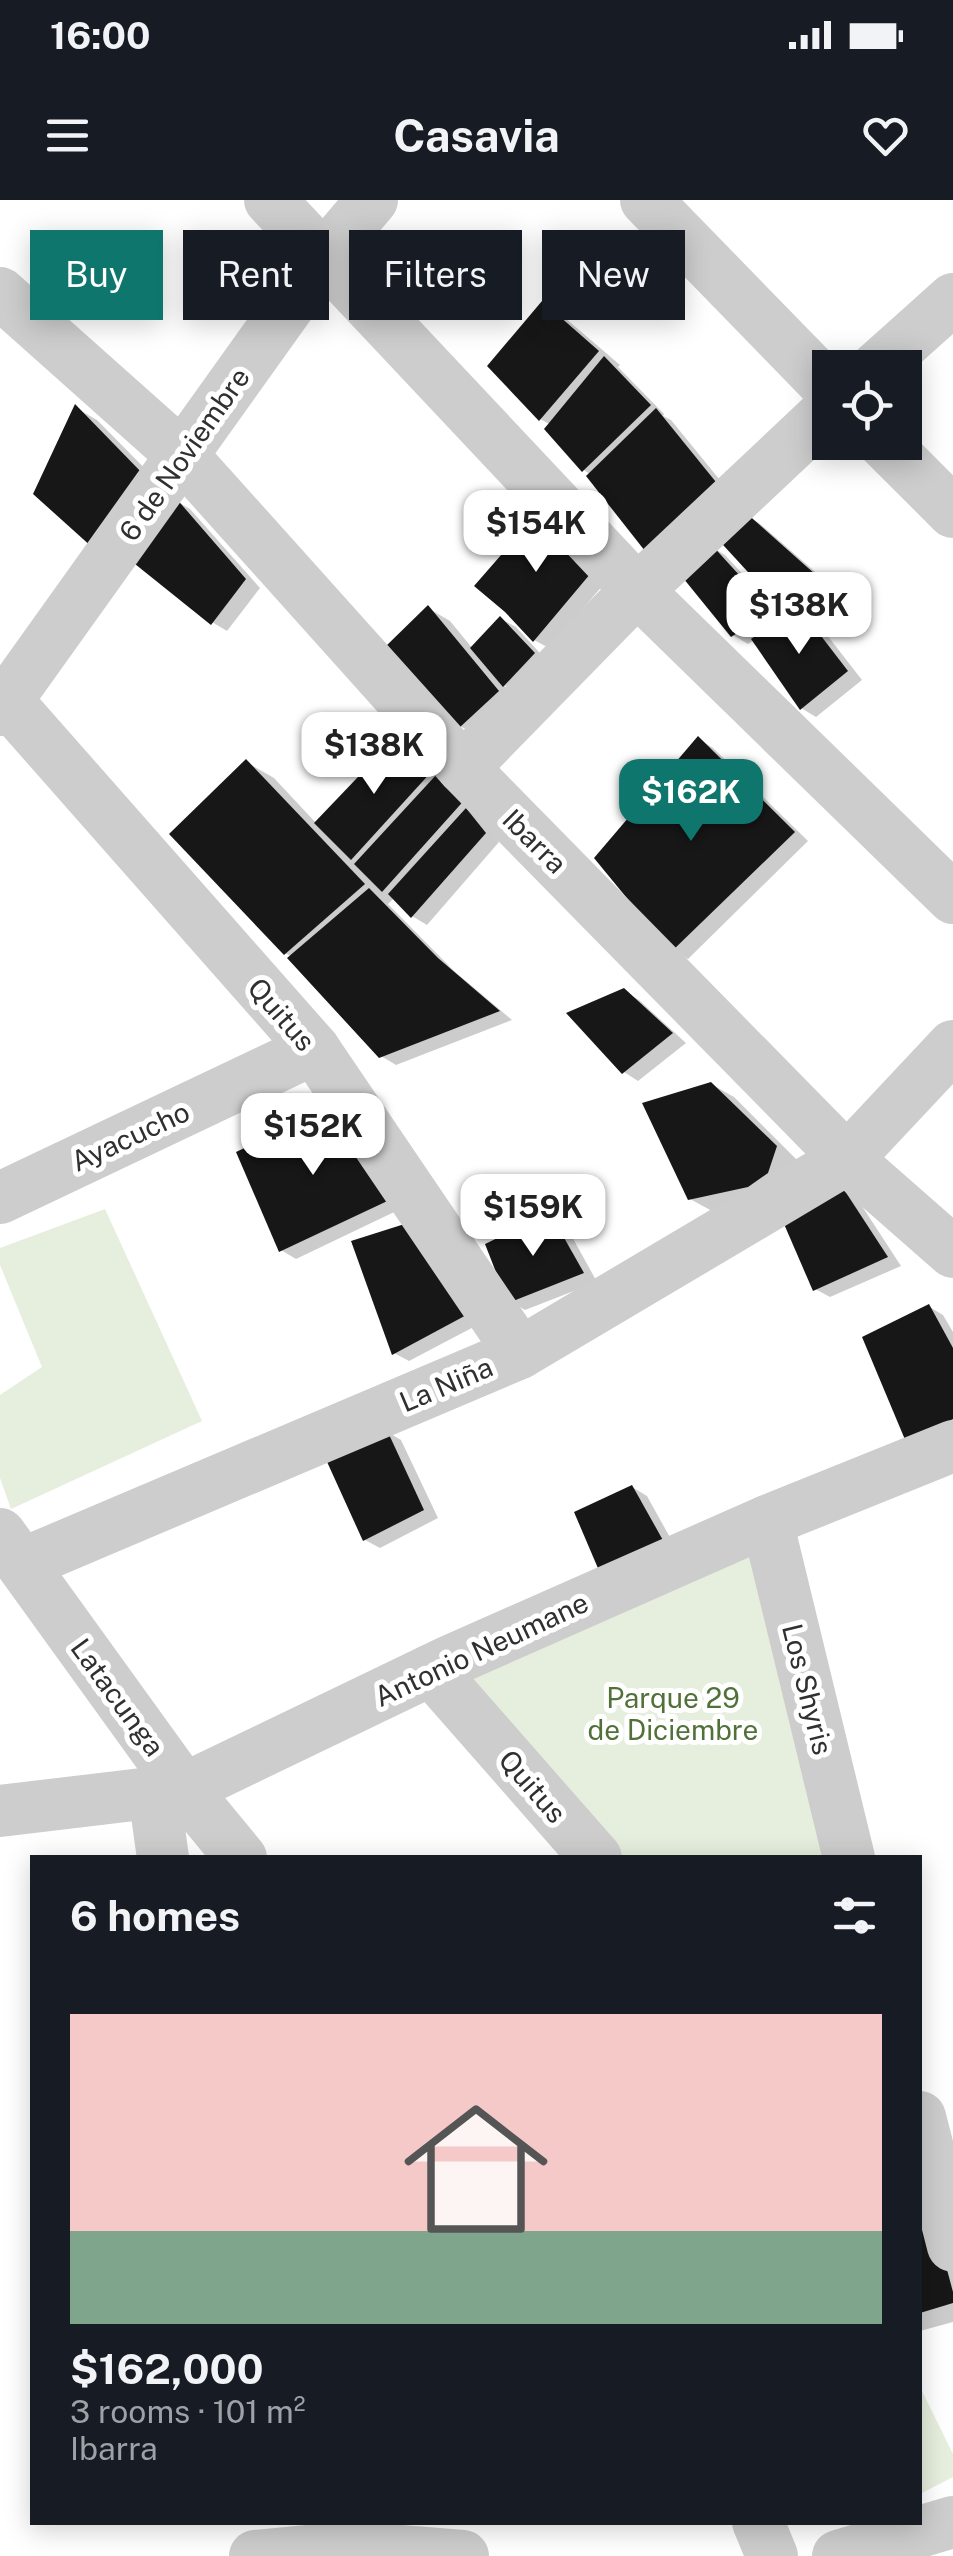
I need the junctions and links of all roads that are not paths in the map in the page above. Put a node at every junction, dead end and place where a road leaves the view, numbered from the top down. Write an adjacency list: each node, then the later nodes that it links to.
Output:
1 (270, 200): 4 (street)
2 (372, 200): 5 (street, 6 de Noviembre)
3 (646, 200): 11 (street)
4 (298, 230)
5 (329, 252)
6 (329, 263): 16 (street)
7 (0, 294): 13 (street, Ibarra)
8 (953, 299): 10 (street)
9 (280, 320): 13 (street, 6 de Noviembre)
10 (896, 350)
11 (812, 371)
12 (812, 426): 16 (street)
13 (182, 456): 17 (street, 6 de Noviembre); 18 (street, Ibarra)
14 (901, 460): 15 (street)
15 (953, 512)
16 (637, 590): 18 (street); 19 (street)
17 (4, 706): 21 (street, Quitus)
18 (463, 768): 22 (street, Ibarra)
19 (953, 898)
20 (953, 1046): 22 (street, La Niña)
21 (314, 1049): 23 (street, Ayacucho); 25 (street, Quitus)
22 (847, 1159): 24 (street, Ibarra); 25 (street, La Niña)
23 (0, 1198)
24 (953, 1252)
25 (520, 1353): 28 (street, La Niña)
26 (953, 1446): 27 (street, Antonio Neumane)
27 (767, 1521): 29 (street, Antonio Neumane); 35 (street, Los Shyris)
28 (11, 1549): 30 (street, Latacunga)
29 (431, 1670): 30 (street, Antonio Neumane); 34 (street, Quitus)
30 (169, 1791): 31 (street, Antonio Neumane); 32 (street); 33 (street, Latacunga)
31 (0, 1811)
32 (162, 1855)
33 (238, 1855)
34 (593, 1855)
35 (849, 1855)
36 (922, 2125): 37 (street)
37 (953, 2246)
38 (953, 2522): 45 (street)
39 (248, 2525): 42 (street)
40 (759, 2525): 44 (street)
41 (953, 2530): 46 (street)
42 (253, 2556): 43 (street)
43 (463, 2556)
44 (772, 2556)
45 (838, 2556)
46 (926, 2556)

